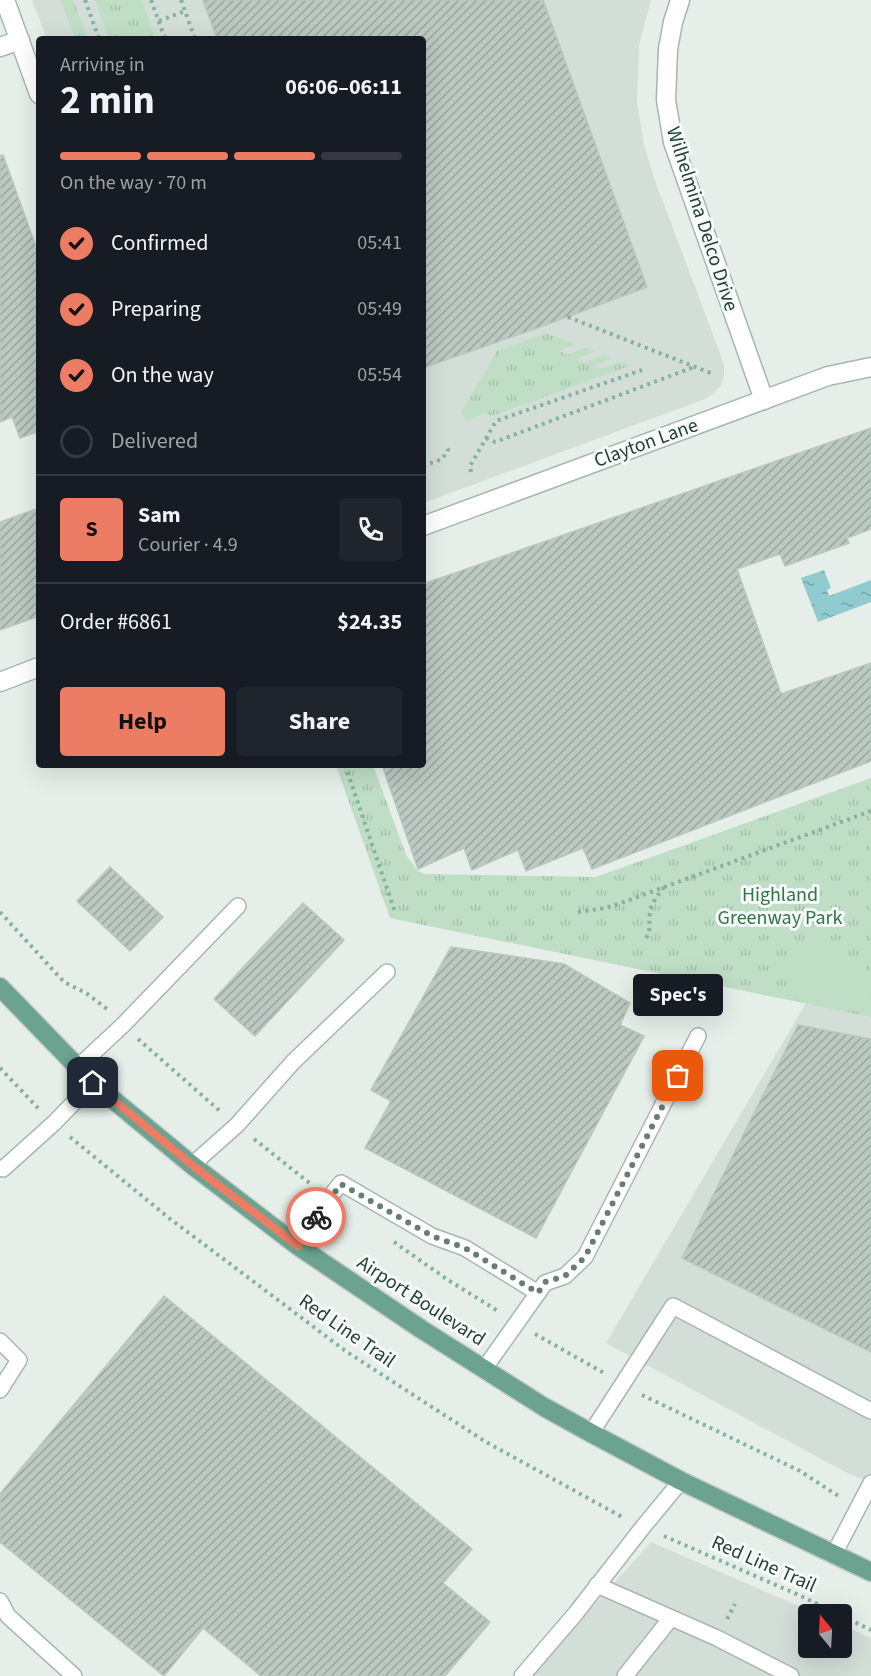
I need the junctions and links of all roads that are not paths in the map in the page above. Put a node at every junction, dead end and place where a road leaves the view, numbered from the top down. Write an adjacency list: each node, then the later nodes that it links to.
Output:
1 (5, 0): 3 (street)
2 (680, 0): 7 (street, Wilhelmina Delco Drive)
3 (20, 40): 4 (street); 5 (street)
4 (0, 47)
5 (36, 85)
6 (871, 367): 7 (street, Clayton Lane)
7 (764, 400): 8 (street, Clayton Lane)
8 (426, 525)
9 (36, 668): 10 (street)
10 (0, 682)
11 (238, 906): 15 (lane)
12 (387, 972): 17 (lane)
13 (0, 987): 15 (main road, Airport Boulevard)
14 (698, 1036): 20 (lane)
15 (78, 1067): 16 (main road, Airport Boulevard)
16 (93, 1083): 17 (main road, Airport Boulevard); 18 (lane)
17 (192, 1165): 19 (main road, Airport Boulevard)
18 (0, 1168)
19 (298, 1246): 20 (lane); 22 (main road, Airport Boulevard)
20 (538, 1293): 22 (lane)
21 (0, 1341): 23 (lane)
22 (484, 1369): 25 (main road, Airport Boulevard)
23 (0, 1390)
24 (871, 1411): 25 (lane)
25 (591, 1433): 26 (main road, Airport Boulevard)
26 (681, 1481): 28 (main road, Airport Boulevard); 30 (lane)
27 (871, 1483): 28 (lane)
28 (834, 1554): 29 (main road, Airport Boulevard)
29 (871, 1572)
30 (597, 1585): 32 (lane); 35 (lane)
31 (0, 1601): 34 (lane)
32 (671, 1618): 33 (lane); 36 (lane)
33 (772, 1672): 37 (lane)
34 (74, 1676)
35 (522, 1676)
36 (624, 1676)
37 (791, 1676)

